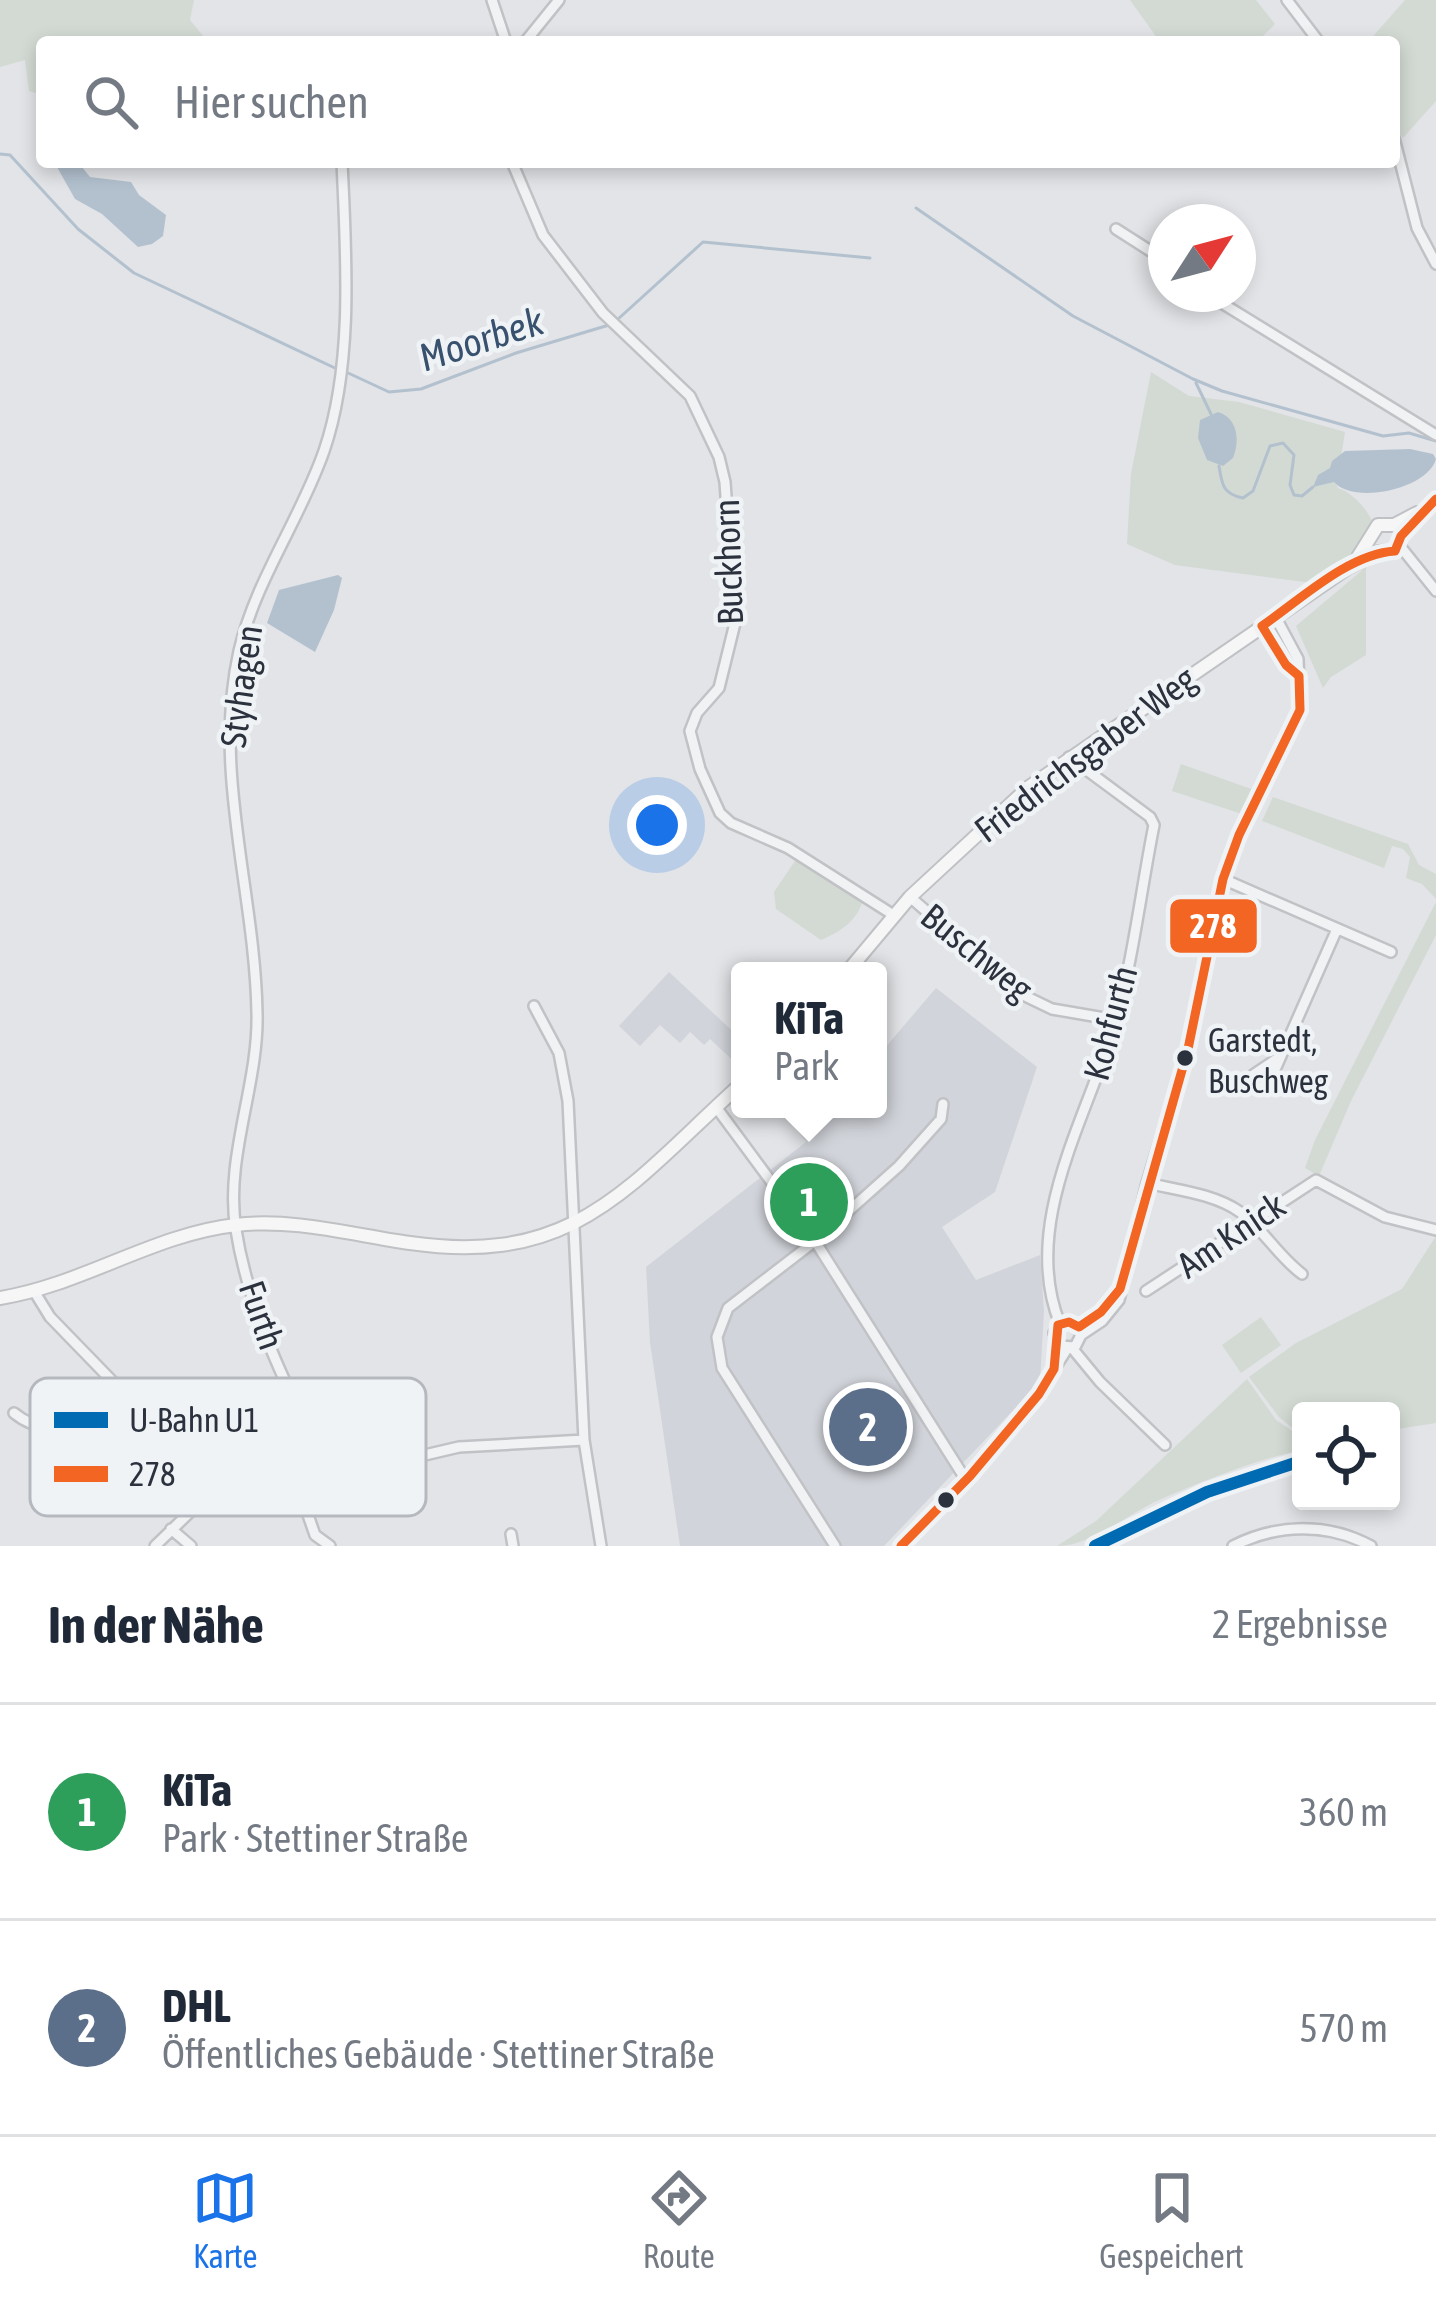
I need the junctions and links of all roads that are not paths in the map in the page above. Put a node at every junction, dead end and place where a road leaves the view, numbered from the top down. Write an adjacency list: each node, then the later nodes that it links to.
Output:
1 (493, 0): 4 (street)
2 (559, 0): 5 (street)
3 (1287, 0): 6 (street)
4 (504, 36)
5 (530, 36)
6 (1314, 36)
7 (1400, 162): 12 (street)
8 (342, 168): 36 (street, Styhagen)
9 (515, 168): 24 (street, Buckhorn)
10 (1116, 230): 11 (street)
11 (1148, 250)
12 (1436, 264)
13 (1236, 312): 14 (street)
14 (1436, 435)
15 (1436, 499): 16 (main road)
16 (1390, 542): 17 (street); 18 (main road, Friedrichsgaber Weg)
17 (1436, 591)
18 (1276, 618): 19 (main road, Friedrichsgaber Weg); 20 (street)
19 (1262, 626): 20 (street); 21 (main road, Friedrichsgaber Weg)
20 (1296, 670): 22 (street)
21 (1070, 757): 23 (main road, Friedrichsgaber Weg); 29 (street, Kohfurth)
22 (1223, 879): 25 (street); 34 (street)
23 (910, 897): 24 (main road, Friedrichsgaber Weg); 29 (street, Buschweg)
24 (895, 916): 27 (main road, Friedrichsgaber Weg)
25 (1337, 929): 26 (street); 30 (street)
26 (1391, 952)
27 (856, 962)
28 (535, 1006): 37 (street)
29 (1116, 1020): 44 (street, Kohfurth)
30 (1281, 1056)
31 (731, 1093): 33 (main road)
32 (943, 1104): 39 (street)
33 (716, 1107): 37 (main road); 39 (street)
34 (1147, 1183): 35 (street); 45 (street, Kohfurth)
35 (1250, 1221): 38 (street, Am Knick); 40 (street); 42 (street, Am Knick)
36 (235, 1225): 37 (main road); 41 (main road); 48 (street, Furth)
37 (573, 1226): 51 (street)
38 (1436, 1230)
39 (815, 1241): 54 (street); 62 (street)
40 (1302, 1274)
41 (34, 1291): 43 (main road); 47 (street)
42 (1146, 1291)
43 (0, 1298)
44 (1060, 1324): 45 (street); 46 (street, Kohfurth)
45 (1080, 1331): 46 (street, Kohfurth)
46 (1066, 1348): 52 (street); 54 (street, Kohfurth)
47 (111, 1378)
48 (286, 1378)
49 (14, 1413): 50 (street)
50 (30, 1425)
51 (584, 1440): 53 (street); 61 (street)
52 (1165, 1444)
53 (426, 1455)
54 (966, 1480): 63 (street, Kohfurth)
55 (184, 1516): 57 (street)
56 (308, 1516): 60 (street)
57 (170, 1529): 58 (street); 59 (street)
58 (155, 1546)
59 (191, 1546)
60 (330, 1546)
61 (602, 1546)
62 (835, 1546)
63 (901, 1546)
64 (1233, 1546): 65 (street)
65 (1371, 1546)

